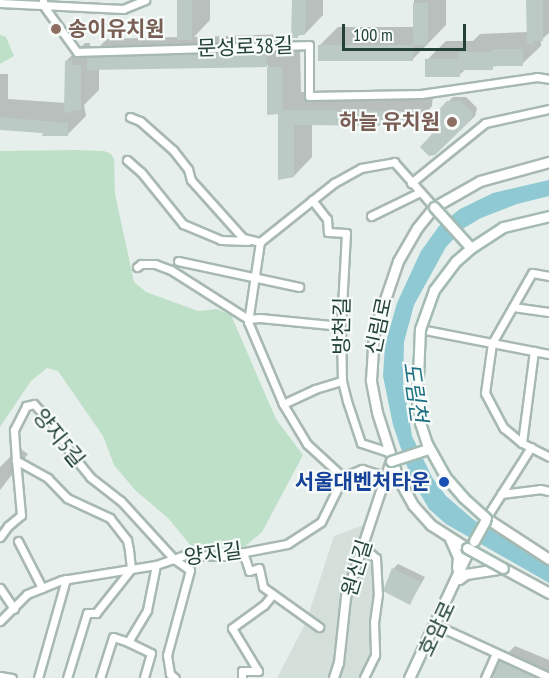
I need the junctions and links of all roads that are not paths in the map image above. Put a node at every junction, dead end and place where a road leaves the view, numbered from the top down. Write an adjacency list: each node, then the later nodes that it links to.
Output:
1 (145, 0): 3 (street)
2 (0, 3): 3 (street)
3 (43, 3): 4 (street, 문성로38길)
4 (549, 79)
5 (549, 109): 9 (street)
6 (130, 117): 15 (street)
7 (127, 160): 15 (street)
8 (549, 162): 12 (main road, 신림로)
9 (411, 183): 10 (street); 11 (street)
10 (420, 192): 12 (street); 13 (street)
11 (312, 200): 15 (street); 25 (street, 방천길)
12 (434, 207): 16 (main road, bridge); 35 (main road, 신림로)
13 (371, 216)
14 (549, 216): 16 (main road, 신림로, bridge)
15 (260, 242): 20 (street)
16 (471, 248): 26 (main road, 신림로, bridge)
17 (178, 261): 20 (street)
18 (137, 267): 24 (street)
19 (549, 276): 22 (street)
20 (254, 278): 21 (street); 24 (street)
21 (299, 287)
22 (513, 307): 23 (street); 27 (street)
23 (549, 312)
24 (248, 320): 25 (street); 31 (street)
25 (341, 326): 30 (street, 방천길)
26 (420, 329): 27 (street); 34 (main road, 신림로, bridge)
27 (492, 343): 28 (street); 32 (street)
28 (534, 351): 29 (street); 32 (street)
29 (549, 354)
30 (342, 381): 31 (street); 35 (street, 방천길)
31 (283, 404): 39 (street)
32 (522, 443): 33 (street)
33 (531, 447): 36 (street); 41 (street)
34 (429, 449): 35 (main road, bridge); 42 (main road, 신림로, bridge)
35 (390, 456): 38 (street, 원신길); 44 (main road, 신림로)
36 (549, 457)
37 (16, 460): 43 (street); 49 (street, 양지5길); 53 (street, 양지5길)
38 (385, 476): 39 (street); 46 (street, 원신길)
39 (343, 477): 48 (street, 양지길)
40 (549, 491): 41 (street)
41 (501, 494): 42 (street)
42 (486, 519): 47 (main road, bridge); 50 (main road, 신림로)
43 (0, 537)
44 (450, 539): 47 (main road, 신림로); 54 (main road)
45 (18, 541): 57 (street)
46 (362, 546): 75 (street, 원신길); 76 (street)
47 (471, 546): 52 (main road, 신림로, bridge); 54 (main road)
48 (243, 552): 49 (street, 양지길); 59 (street)
49 (174, 559): 51 (street, 양지길); 73 (street)
50 (549, 559)
51 (156, 565): 53 (street, 양지길); 64 (street)
52 (503, 568): 54 (main road); 58 (main road)
53 (131, 569): 55 (street, 양지길); 70 (street)
54 (458, 578): 62 (main road, 호암로); 77 (main road)
55 (66, 579): 57 (street, 양지길); 69 (street)
56 (0, 588): 60 (street)
57 (42, 588): 60 (street, 양지길)
58 (549, 593)
59 (273, 594): 63 (street); 74 (street)
60 (14, 609): 61 (street, 양지길)
61 (0, 621)
62 (438, 626): 65 (street); 77 (main road, 호암로)
63 (319, 627)
64 (128, 642): 71 (street); 72 (street)
65 (496, 653): 67 (street); 78 (street)
66 (0, 676): 68 (street)
67 (549, 677)
68 (12, 678)
69 (38, 678)
70 (67, 678)
71 (100, 678)
72 (144, 678)
73 (175, 678)
74 (242, 678)
75 (334, 678)
76 (364, 678)
77 (412, 678)
78 (485, 678)

